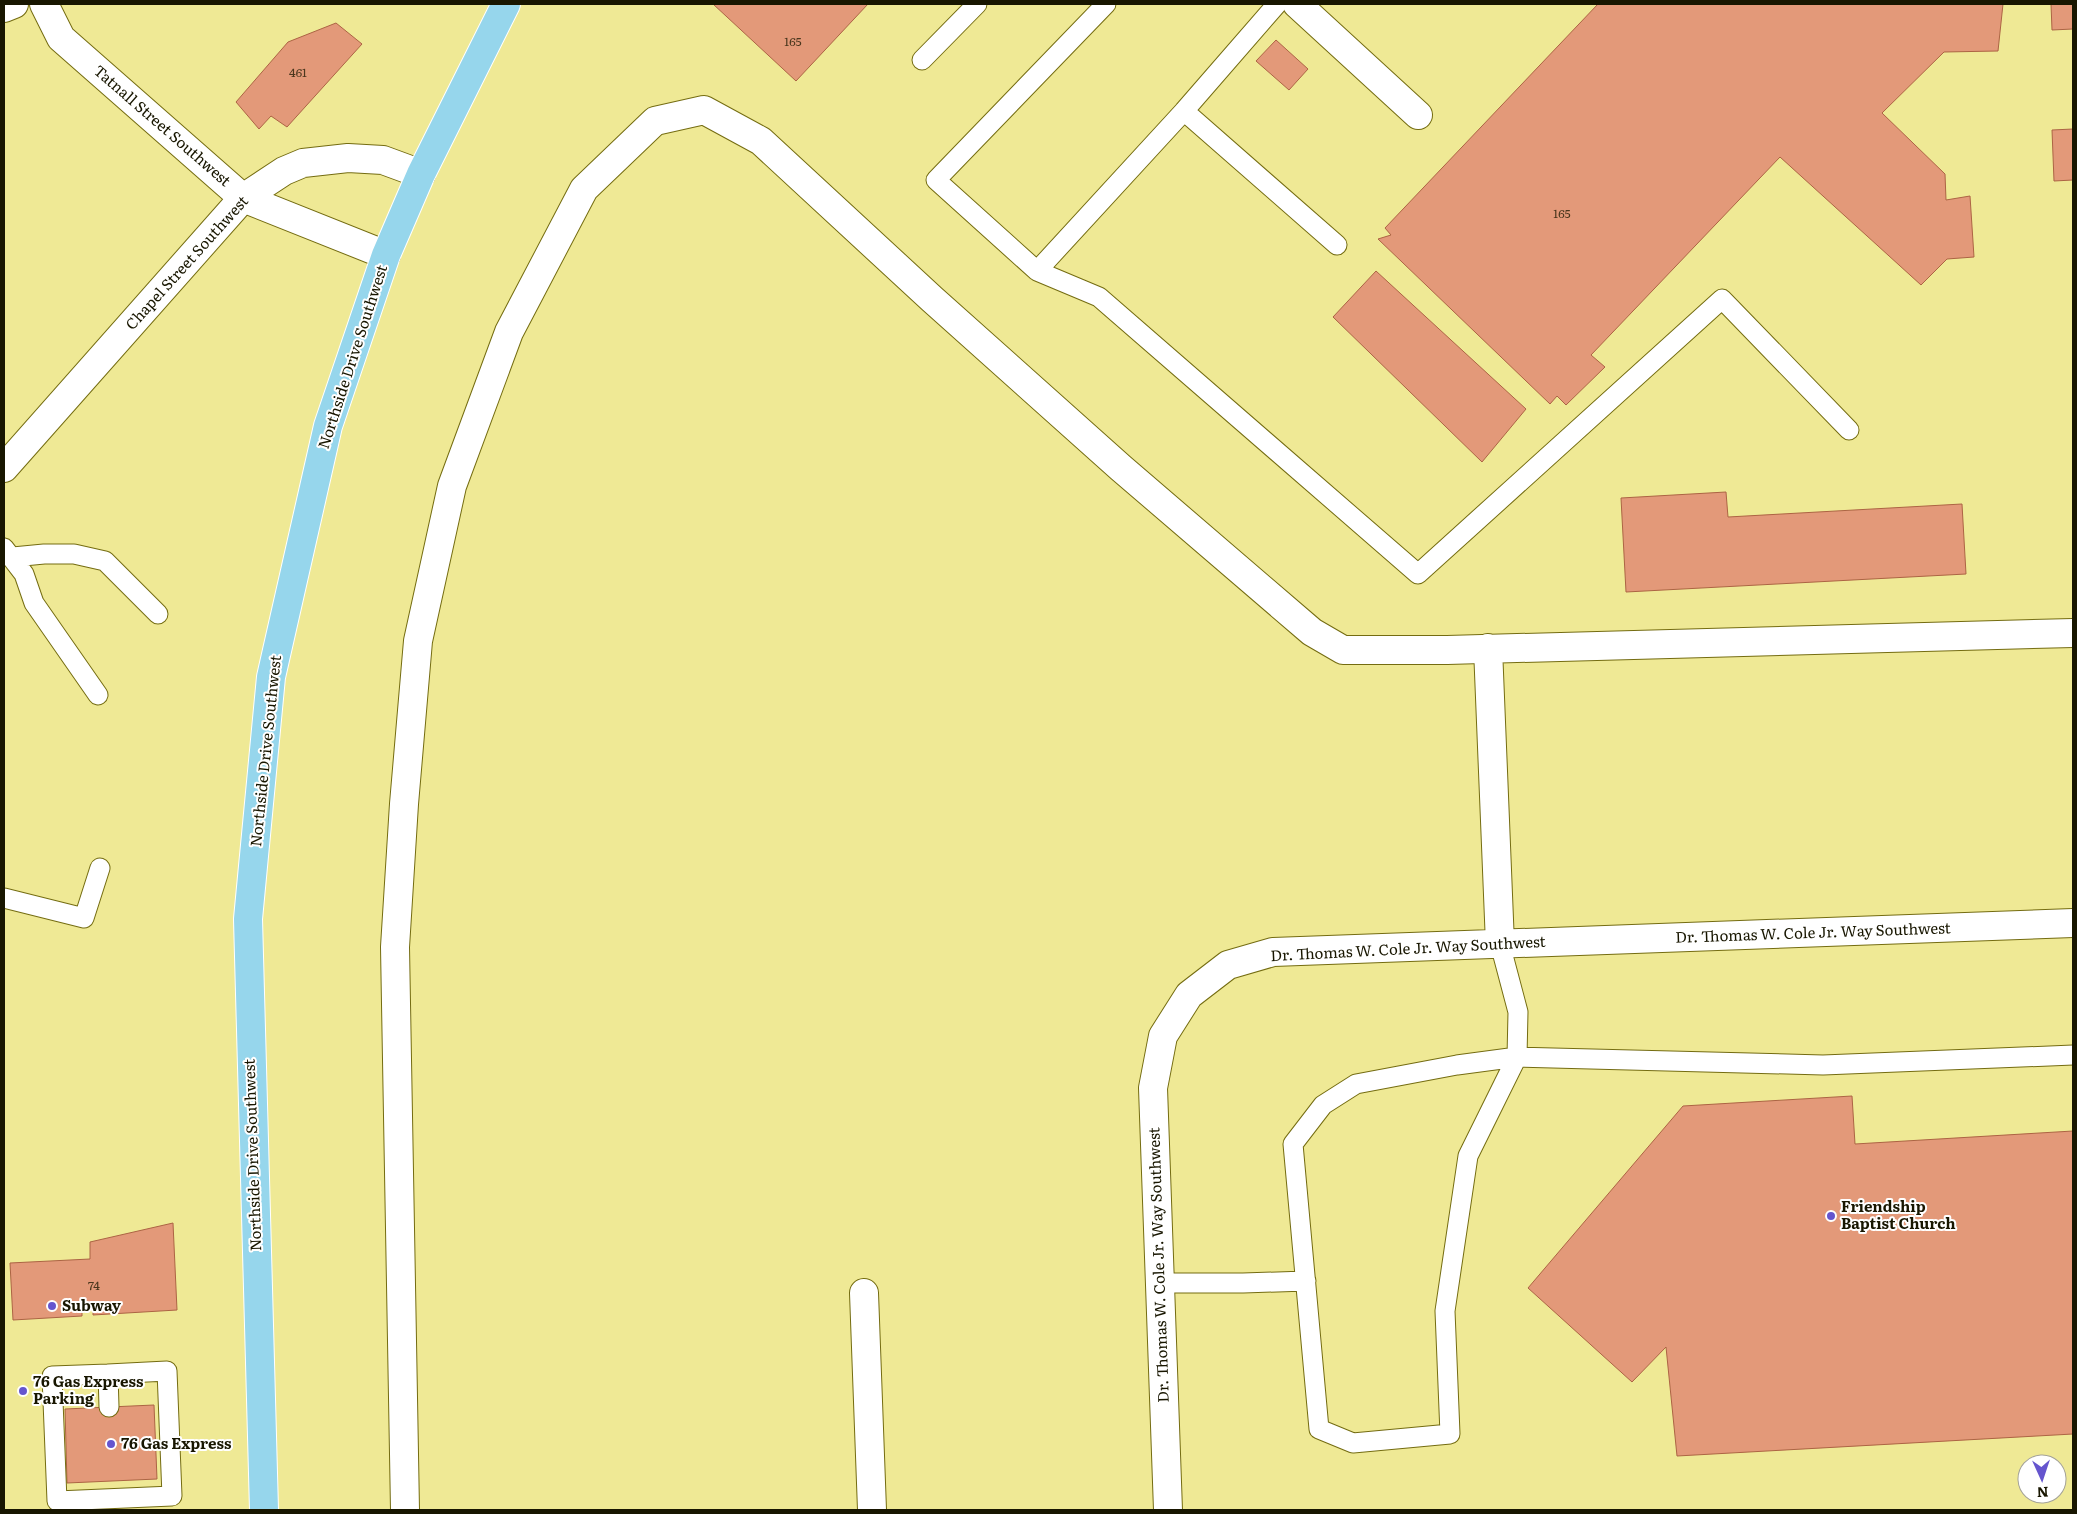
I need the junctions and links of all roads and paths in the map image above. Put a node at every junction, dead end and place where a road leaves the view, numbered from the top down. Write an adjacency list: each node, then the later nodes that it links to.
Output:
1 (14, 4): 8 (street)
2 (44, 4): 13 (street, Tatnall Street Southwest)
3 (506, 4): 12 (main road, Northside Drive Southwest)
4 (977, 4): 9 (lane)
5 (1106, 4): 16 (lane)
6 (1277, 4): 10 (lane)
7 (1297, 4): 11 (street)
8 (4, 8)
9 (922, 60)
10 (1184, 110): 14 (lane); 16 (lane)
11 (1418, 115)
12 (421, 174): 13 (street, Chapel Street Southwest); 15 (main road, Northside Drive Southwest)
13 (243, 198): 15 (street, Tatnall Street Southwest); 18 (street, Chapel Street Southwest)
14 (1338, 245)
15 (386, 255): 36 (main road, Northside Drive Southwest)
16 (1037, 271): 17 (lane)
17 (1849, 430)
18 (4, 468)
19 (8, 552): 20 (lane); 23 (lane)
20 (158, 614)
21 (2073, 633): 22 (street)
22 (1488, 648): 27 (street); 37 (street)
23 (98, 696)
24 (100, 868): 25 (lane)
25 (4, 898)
26 (2073, 923): 27 (street, Dr. Thomas W. Cole Jr. Way Southwest)
27 (1500, 944): 29 (lane); 31 (street, Dr. Thomas W. Cole Jr. Way Southwest)
28 (2073, 1055): 29 (lane)
29 (1517, 1057): 30 (lane); 30 (lane)
30 (1306, 1281): 31 (lane)
31 (1160, 1283): 39 (street, Dr. Thomas W. Cole Jr. Way Southwest)
32 (864, 1293): 38 (street)
33 (108, 1374): 34 (lane); 35 (lane); 35 (lane)
34 (109, 1407)
35 (93, 1505)
36 (264, 1510)
37 (405, 1510)
38 (872, 1510)
39 (1168, 1510)

